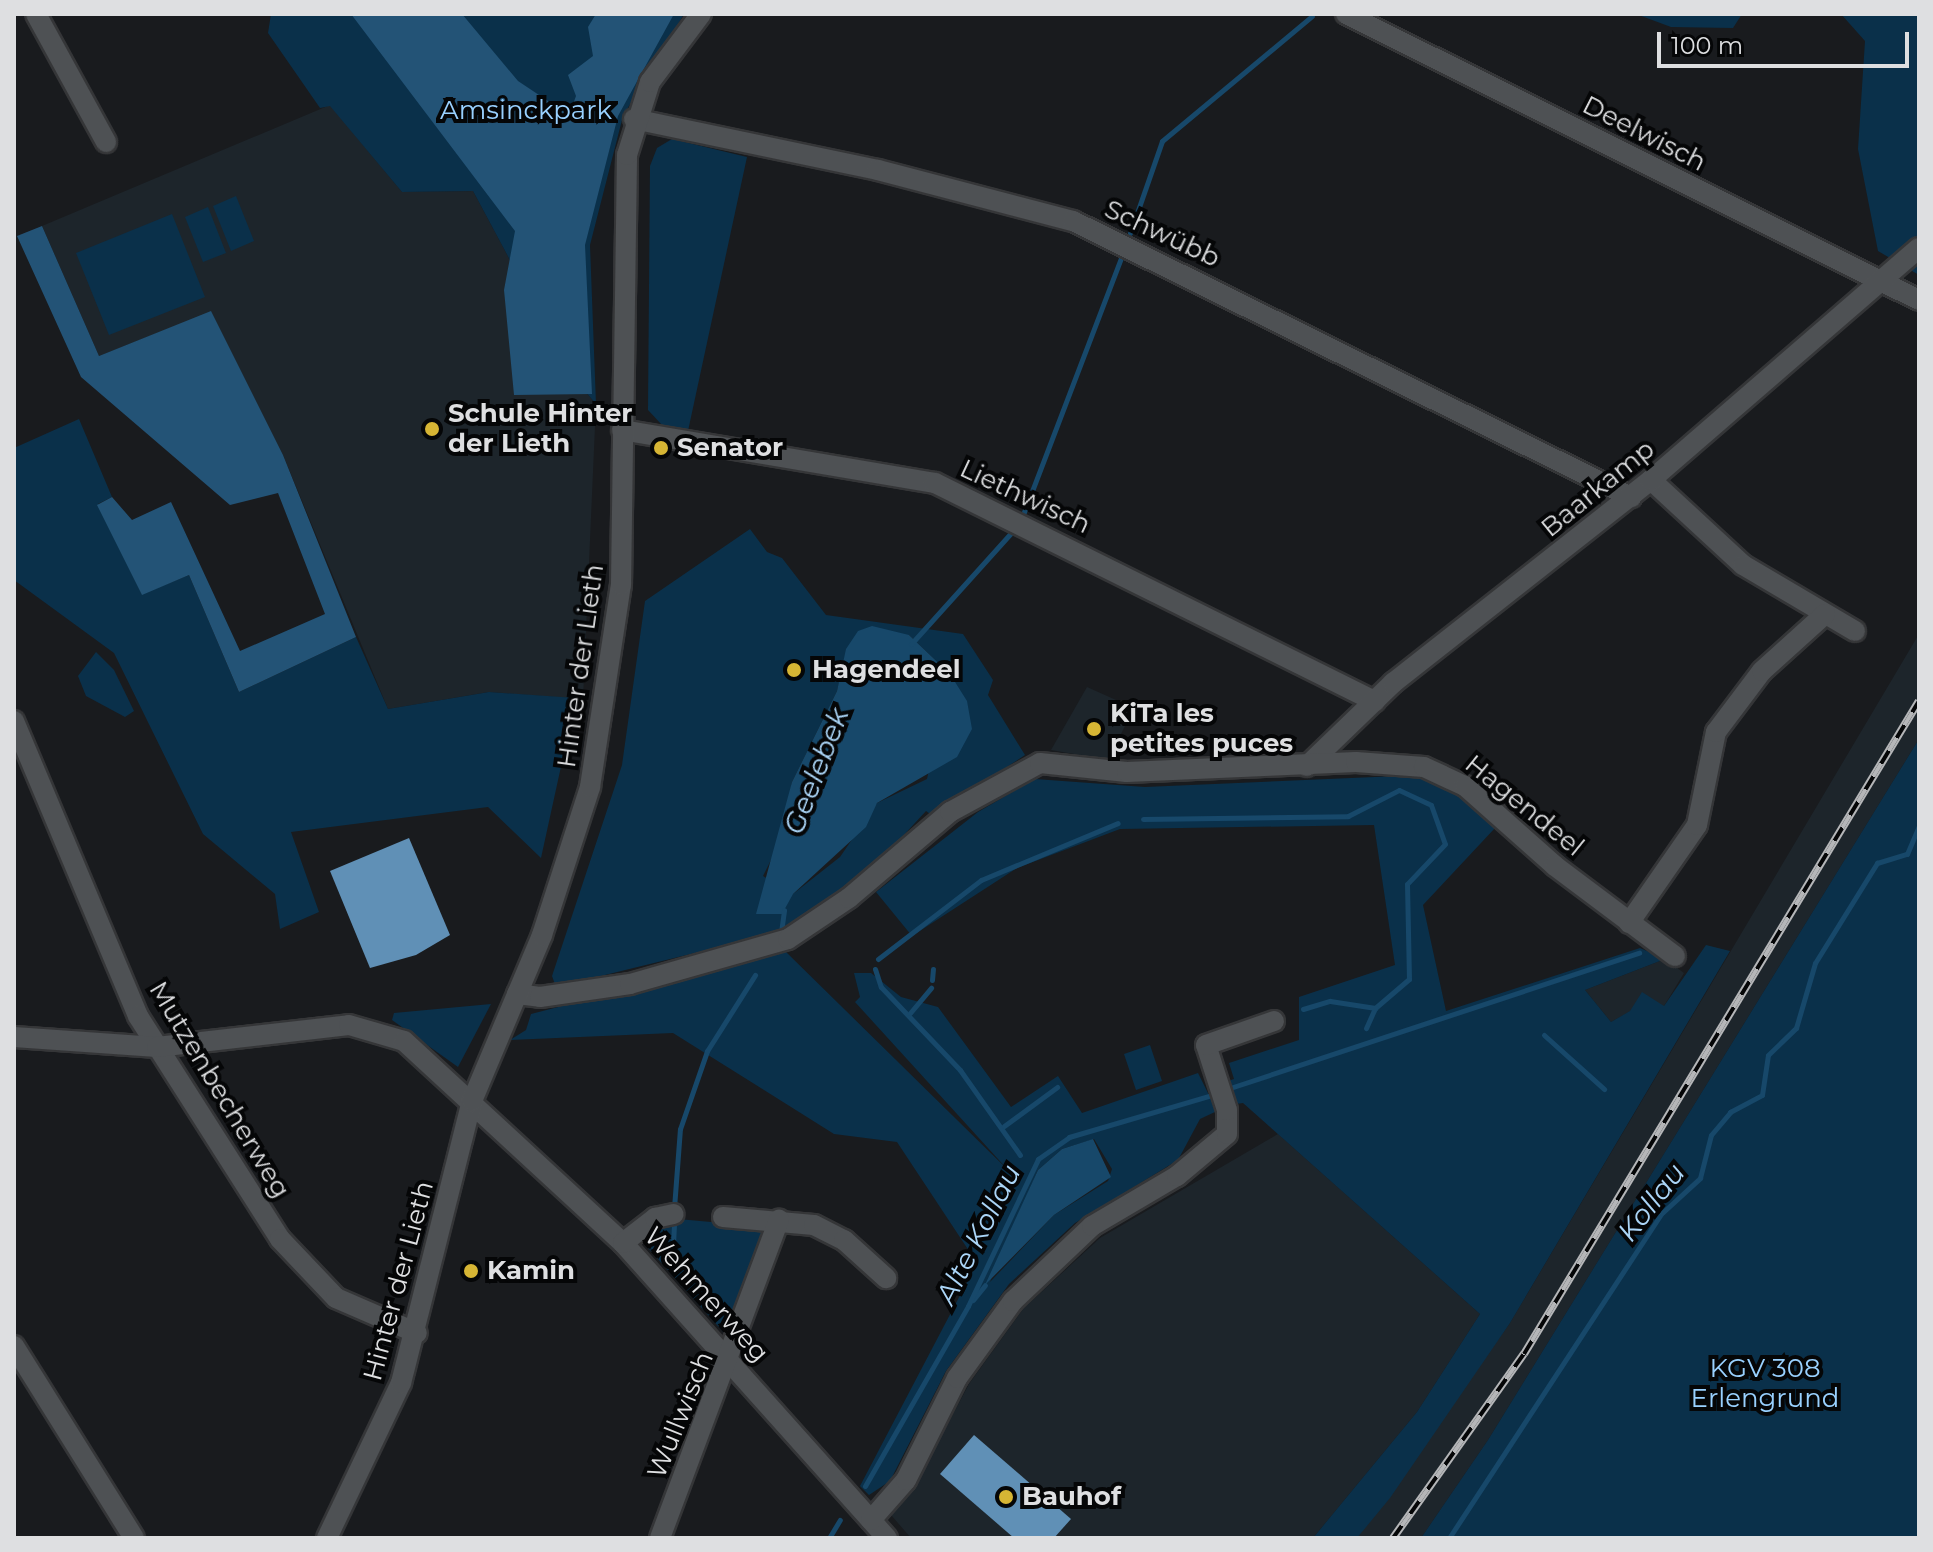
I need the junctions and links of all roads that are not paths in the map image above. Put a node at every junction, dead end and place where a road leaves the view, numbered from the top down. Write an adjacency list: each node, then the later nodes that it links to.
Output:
1 (36, 14): 5 (street)
2 (701, 14): 4 (street, Hinter der Lieth)
3 (1346, 14): 7 (street, Deelwisch)
4 (634, 119): 9 (street, Hinter der Lieth); 11 (street, Schwübb)
5 (106, 142)
6 (1919, 248): 7 (street, Baarkamp)
7 (1878, 278): 8 (street, Deelwisch); 10 (street, Baarkamp)
8 (1919, 300)
9 (622, 430): 14 (street, Liethwisch); 19 (street, Hinter der Lieth)
10 (1651, 480): 11 (street, Baarkamp); 12 (street)
11 (1631, 497): 14 (street, Baarkamp)
12 (1825, 614): 13 (street); 17 (street)
13 (1855, 631)
14 (1375, 701): 16 (street, Baarkamp)
15 (14, 721): 22 (street, Mutzenbecherweg)
16 (1307, 766): 17 (street, Hagendeel); 19 (street, Hagendeel)
17 (1629, 923): 18 (street, Hagendeel)
18 (1675, 956)
19 (517, 994): 23 (street, Hinter der Lieth)
20 (1274, 1021): 32 (street)
21 (14, 1037): 22 (street)
22 (157, 1047): 23 (street); 29 (street, Mutzenbecherweg)
23 (472, 1101): 27 (street, Wehmerweg); 29 (street, Hinter der Lieth)
24 (674, 1214): 27 (street)
25 (723, 1217): 26 (street)
26 (779, 1220): 28 (street); 31 (street, Wullwisch)
27 (623, 1243): 31 (street, Wehmerweg)
28 (886, 1278)
29 (417, 1333): 34 (street, Hinter der Lieth)
30 (14, 1346): 33 (street)
31 (730, 1361): 32 (street, Wehmerweg); 35 (street, Wullwisch)
32 (871, 1520): 36 (street, Wehmerweg)
33 (134, 1538)
34 (327, 1538)
35 (660, 1538)
36 (887, 1538)

